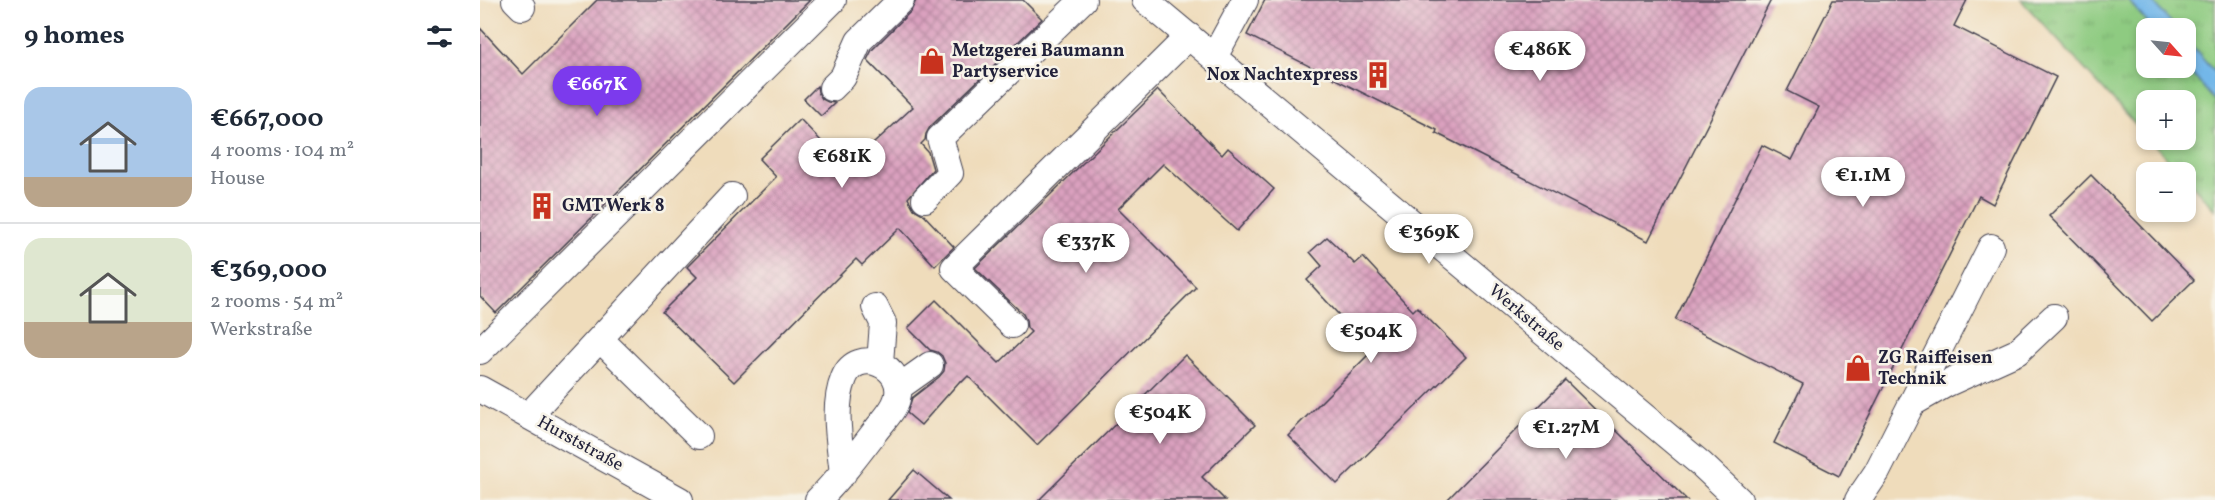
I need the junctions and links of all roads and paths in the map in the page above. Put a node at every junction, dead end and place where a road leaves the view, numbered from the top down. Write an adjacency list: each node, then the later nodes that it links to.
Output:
1 (833, 0): 16 (street)
2 (901, 0): 8 (street)
3 (1083, 0): 10 (street)
4 (1145, 0): 6 (street, Werkstraße)
5 (1245, 0): 7 (street)
6 (1189, 36): 7 (street, Werkstraße); 14 (street)
7 (1214, 57): 27 (street, Werkstraße)
8 (832, 88)
9 (732, 196): 15 (street)
10 (925, 199)
11 (1991, 247): 21 (street)
12 (875, 307): 17 (street)
13 (2054, 317): 21 (street)
14 (1012, 325)
15 (600, 339): 22 (street); 23 (street)
16 (480, 351)
17 (880, 363): 19 (street); 24 (street)
18 (930, 365): 19 (street)
19 (898, 387): 24 (street)
20 (480, 389): 22 (street, Hurststraße)
21 (1911, 404): 28 (street)
22 (528, 414): 25 (street, Hurststraße)
23 (699, 436)
24 (843, 474): 26 (street)
25 (680, 500)
26 (818, 500)
27 (1738, 500)
28 (1858, 500)

